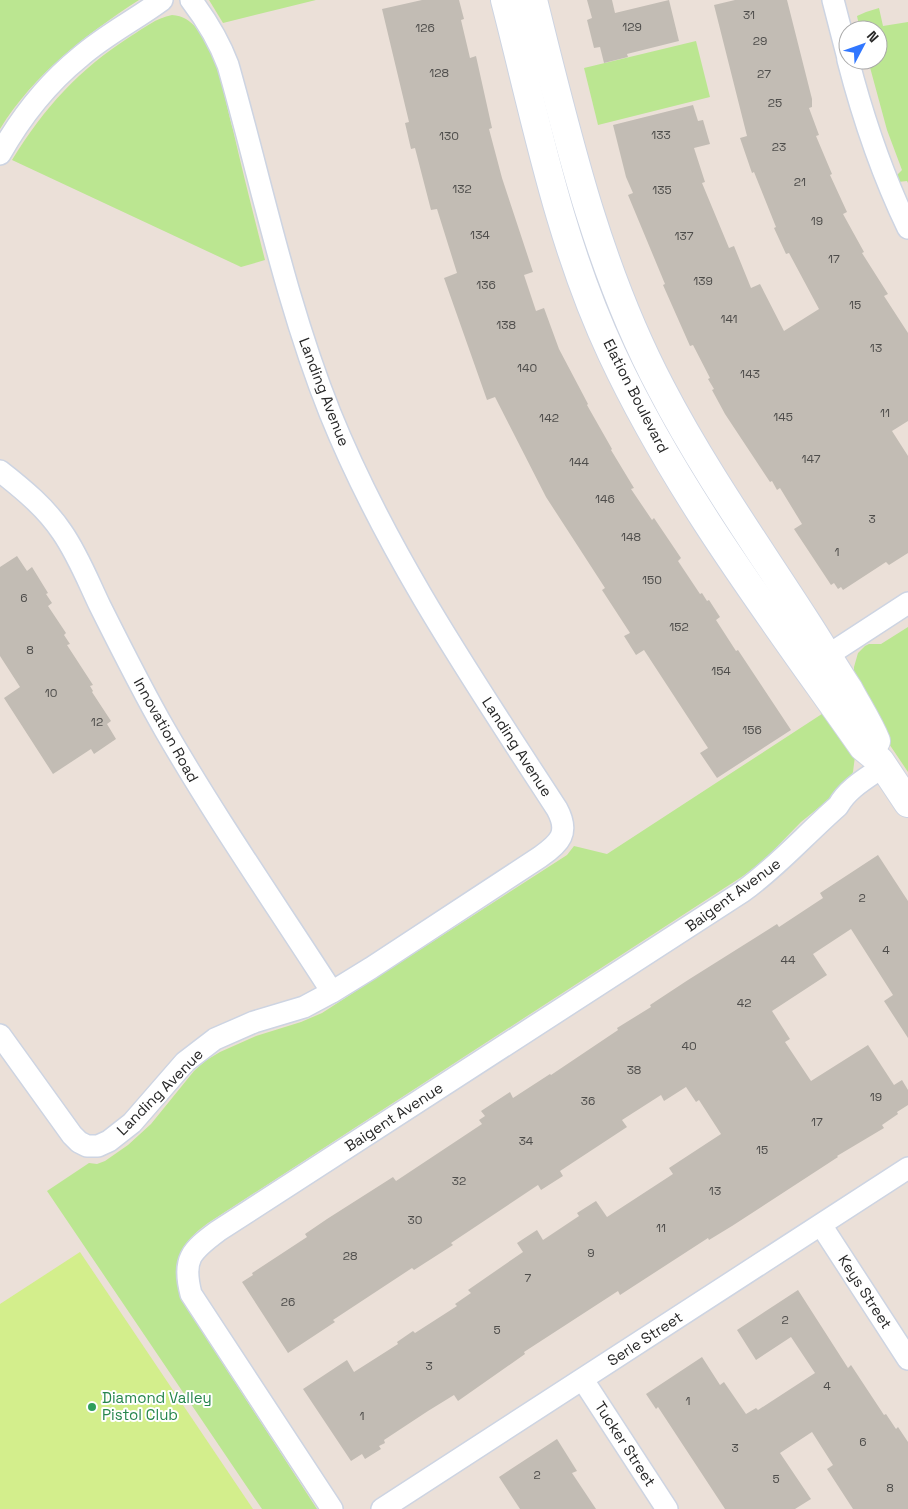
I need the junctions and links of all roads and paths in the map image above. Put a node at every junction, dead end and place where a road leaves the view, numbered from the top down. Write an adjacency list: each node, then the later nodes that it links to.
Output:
1 (162, 0): 8 (street)
2 (191, 0): 17 (street, Landing Avenue)
3 (505, 0): 11 (street, Elation Boulevard)
4 (533, 0): 10 (street, Elation Boulevard)
5 (833, 0): 6 (street)
6 (838, 20)
7 (851, 70): 9 (street)
8 (0, 154)
9 (908, 228)
10 (606, 262): 11 (street); 14 (street, Elation Boulevard)
11 (578, 271): 14 (street, Elation Boulevard)
12 (0, 471): 17 (street, Innovation Road)
13 (908, 603): 14 (street)
14 (818, 662): 15 (street, Elation Boulevard)
15 (879, 758): 16 (street, Elation Boulevard); 23 (street, Baigent Avenue)
16 (908, 803)
17 (332, 992): 18 (street, Landing Avenue)
18 (0, 1035)
19 (908, 1168): 20 (street, Serle Street)
20 (821, 1225): 21 (street, Keys Street); 22 (street, Serle Street)
21 (908, 1359)
22 (584, 1380): 24 (street, Serle Street); 25 (street, Tucker Street)
23 (332, 1509)
24 (382, 1509)
25 (668, 1509)

